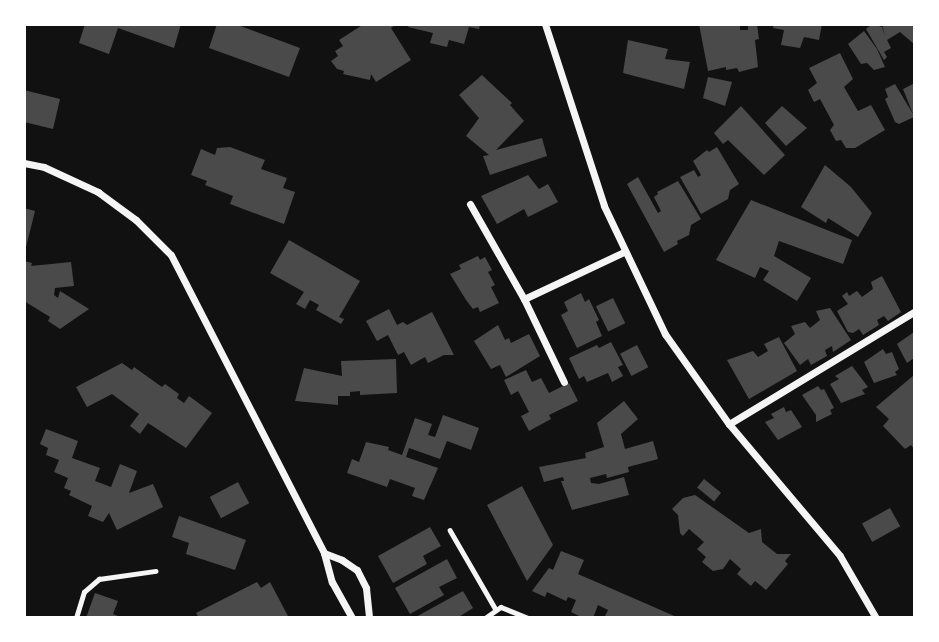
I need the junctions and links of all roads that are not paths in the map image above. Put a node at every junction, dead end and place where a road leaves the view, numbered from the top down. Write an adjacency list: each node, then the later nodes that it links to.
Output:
1 (545, 24): 4 (street)
2 (24, 163): 10 (street)
3 (470, 204): 5 (street)
4 (624, 252): 5 (street); 8 (street)
5 (524, 299): 7 (street)
6 (915, 312): 8 (street)
7 (564, 382)
8 (729, 424): 18 (street)
9 (450, 530): 12 (lane)
10 (324, 553): 14 (street); 15 (street)
11 (155, 571): 13 (lane)
12 (495, 608): 16 (lane); 17 (lane)
13 (76, 618)
14 (352, 618)
15 (369, 618)
16 (485, 618)
17 (527, 618)
18 (876, 618)

